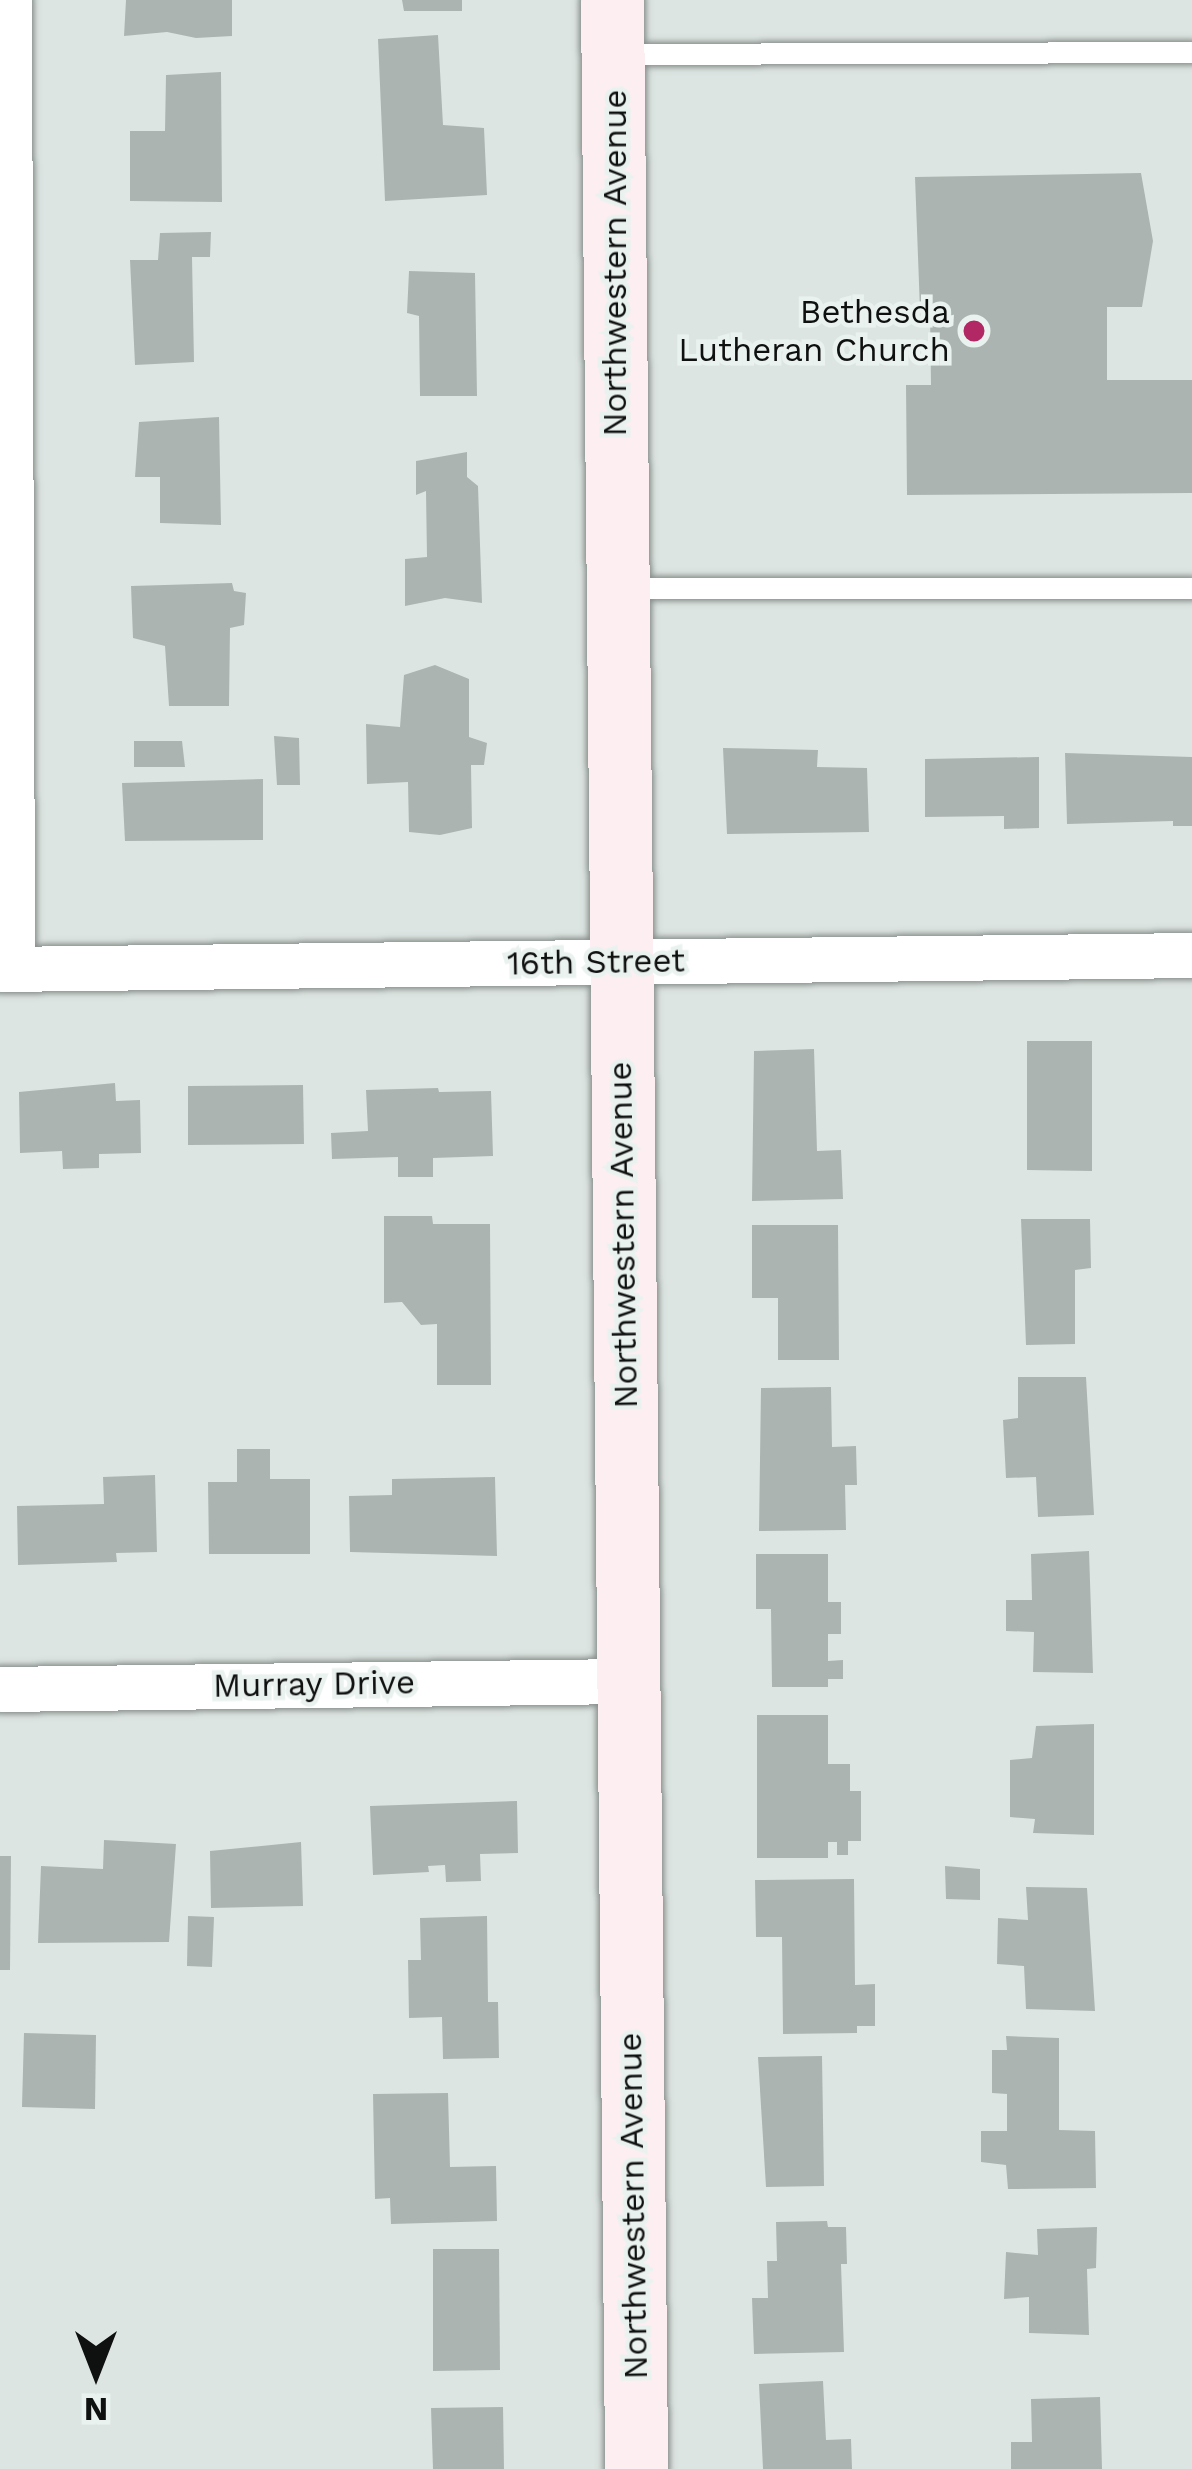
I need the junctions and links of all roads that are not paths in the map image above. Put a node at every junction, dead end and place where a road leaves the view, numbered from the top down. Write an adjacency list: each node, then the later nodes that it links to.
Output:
1 (9, 0): 8 (street)
2 (613, 27): 3 (lane); 4 (street, Northwestern Avenue)
3 (1192, 52)
4 (617, 588): 5 (lane); 7 (street, Northwestern Avenue)
5 (1192, 588)
6 (1192, 955): 7 (street, 16th Street)
7 (621, 962): 8 (street, 16th Street); 9 (street, Northwestern Avenue)
8 (6, 969)
9 (627, 1681): 10 (street, Murray Drive); 11 (street, Northwestern Avenue)
10 (0, 1689)
11 (636, 2469)

